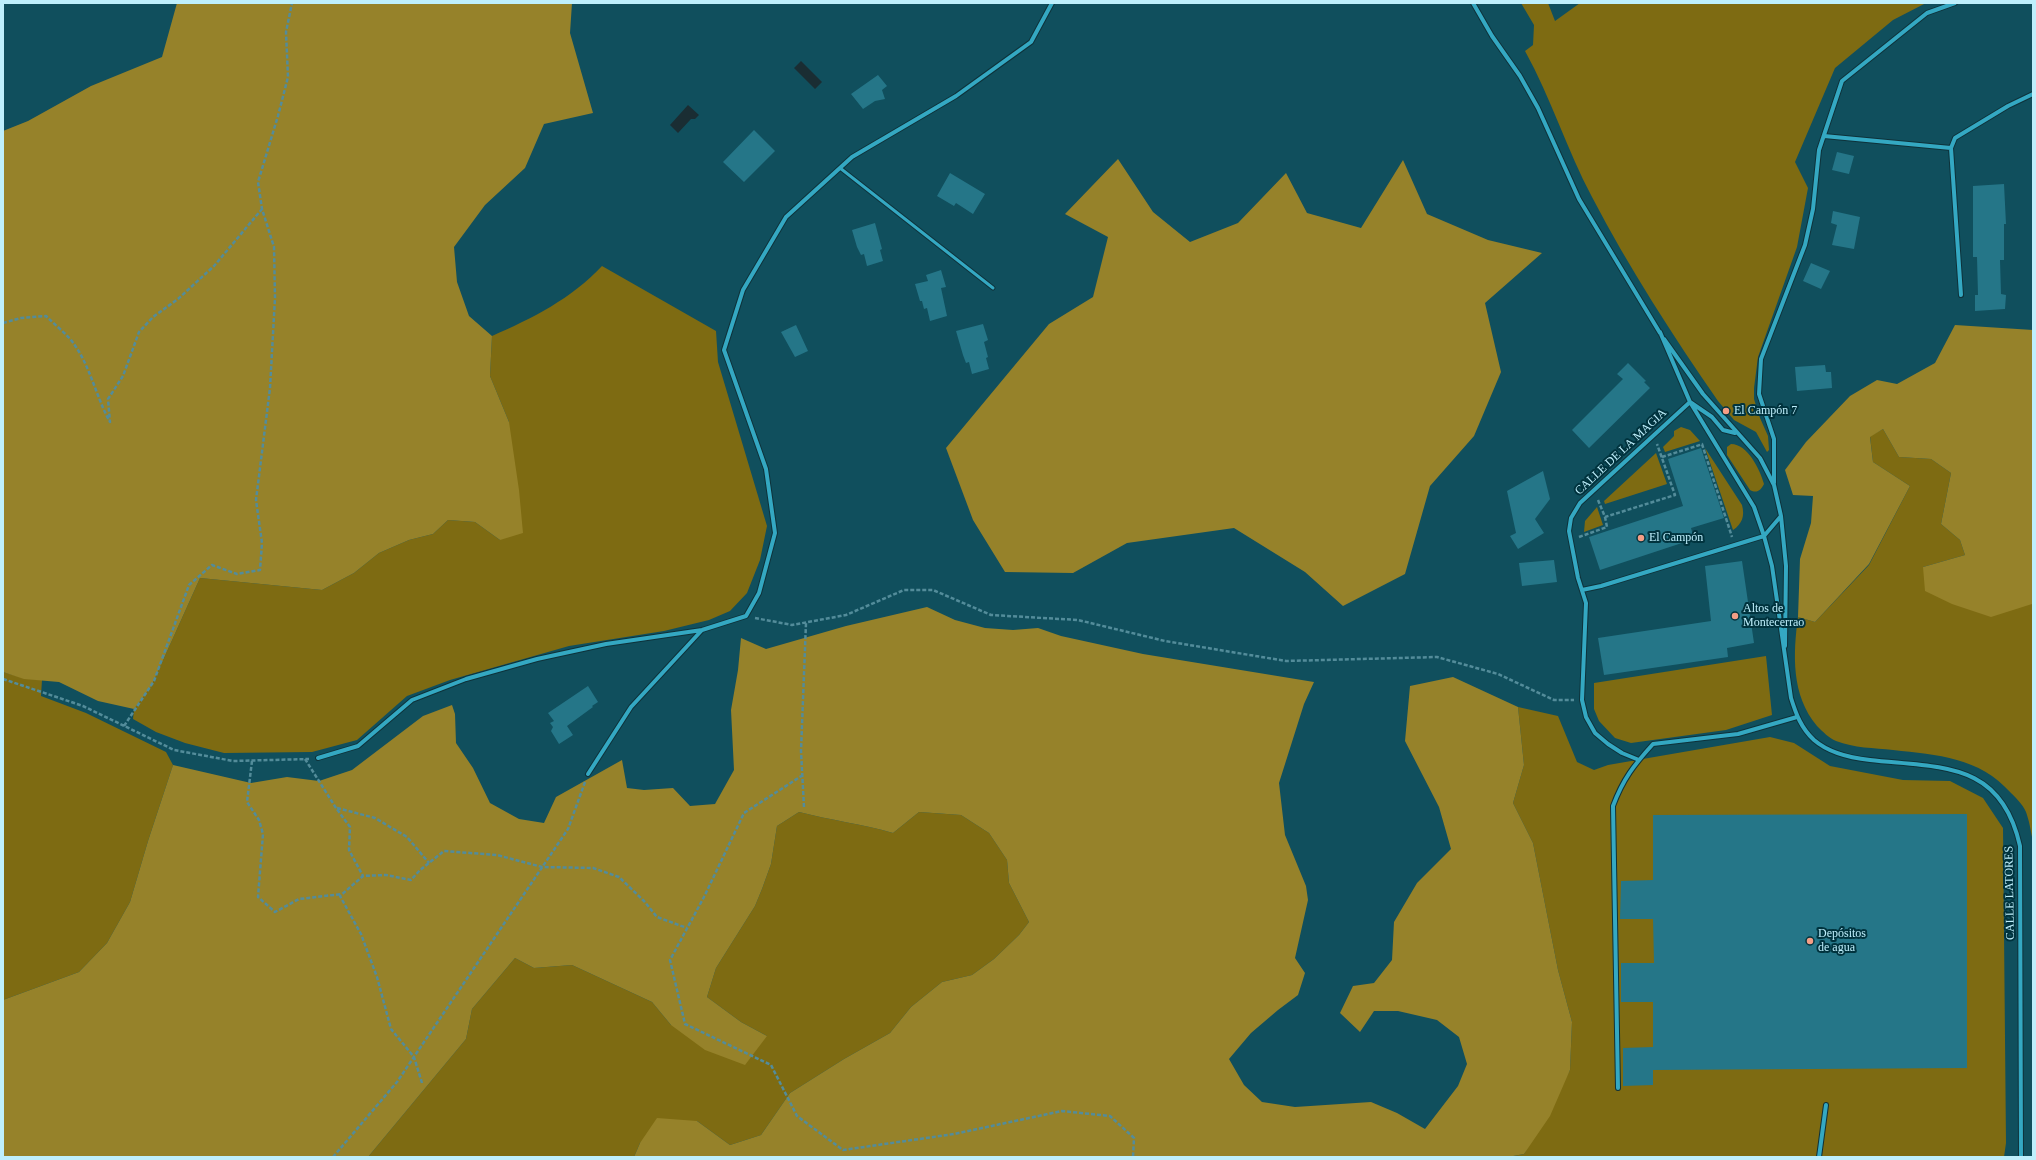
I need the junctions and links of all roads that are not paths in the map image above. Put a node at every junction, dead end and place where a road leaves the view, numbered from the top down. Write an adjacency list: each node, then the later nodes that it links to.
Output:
1 (1052, 3): 7 (street)
2 (1473, 3): 10 (street)
3 (1955, 3): 5 (street)
4 (2033, 94): 6 (street)
5 (1824, 136): 6 (street); 13 (street)
6 (1951, 148): 9 (street)
7 (840, 168): 8 (lane); 17 (street)
8 (993, 288)
9 (1961, 295)
10 (1660, 332): 11 (street); 12 (street)
11 (1690, 402): 12 (street); 15 (street); 16 (street, CALLE DE LA MAGIA)
12 (1735, 433): 13 (street)
13 (1774, 485): 14 (street)
14 (1781, 516): 15 (street); 18 (street)
15 (1764, 536): 16 (street); 18 (street)
16 (1582, 590): 21 (street, CALLE DE LA MAGIA)
17 (702, 630): 20 (street); 22 (street)
18 (1786, 662): 19 (street, CALLE LATORES)
19 (1796, 717): 21 (street); 26 (street, CALLE LATORES)
20 (318, 758)
21 (1639, 760): 23 (street)
22 (588, 774)
23 (1618, 1088)
24 (1826, 1105): 25 (street)
25 (1819, 1157)
26 (2021, 1157)

